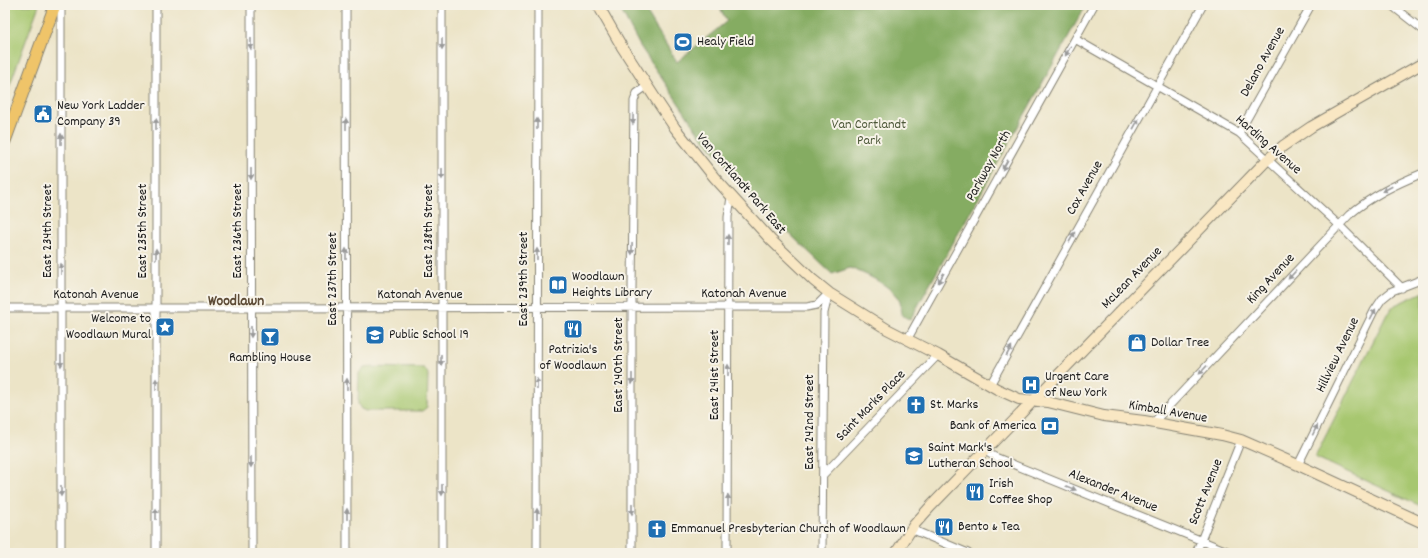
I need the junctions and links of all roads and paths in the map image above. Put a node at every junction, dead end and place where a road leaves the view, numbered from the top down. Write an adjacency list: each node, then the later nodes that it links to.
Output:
1 (55, 5): 19 (main road)
2 (61, 5): 29 (street, East 234th Street, one-way to 2)
3 (156, 5): 30 (street, East 235th Street, one-way to 3)
4 (251, 5): 31 (street, East 236th Street, one-way to 31)
5 (346, 5): 32 (street, East 237th Street, one-way to 5)
6 (442, 5): 33 (street, East 238th Street, one-way to 33)
7 (538, 5): 34 (street, East 239th Street, one-way to 7)
8 (598, 5): 16 (street, Van Cortlandt Park East)
9 (1094, 5): 14 (street, Parkway North)
10 (1203, 5): 17 (street, Cox Avenue)
11 (1311, 5): 18 (street, Delano Avenue)
12 (1392, 5): 13 (street)
13 (1423, 30)
14 (1075, 39): 17 (street, Harding Avenue); 36 (street, Parkway North, one-way to 36)
15 (1423, 64): 20 (street, McLean Avenue)
16 (647, 86): 22 (street, Van Cortlandt Park East); 35 (street, East 240th Street, one-way to 35)
17 (1157, 86): 18 (street, Harding Avenue); 38 (street, Cox Avenue, one-way to 17)
18 (1239, 133): 20 (street, Harding Avenue)
19 (5, 141)
20 (1267, 160): 23 (street, Harding Avenue); 39 (street, McLean Avenue)
21 (1423, 173): 23 (street, King Avenue, one-way to 23)
22 (731, 198): 26 (street, Van Cortlandt Park East); 27 (street, East 241st Street, one-way to 22)
23 (1339, 225): 25 (street, Harding Avenue); 40 (street, King Avenue, one-way to 40)
24 (1423, 279): 25 (street, Hillview Avenue)
25 (1402, 288): 43 (street, Hillview Avenue, one-way to 25)
26 (829, 293): 27 (street, Katonah Avenue); 36 (street, Van Cortlandt Park East); 44 (street, East 242nd Street)
27 (728, 307): 35 (street, Katonah Avenue); 55 (street, East 241st Street, one-way to 27)
28 (5, 308): 29 (street, Katonah Avenue)
29 (61, 308): 30 (street, Katonah Avenue); 48 (street, East 234th Street, one-way to 48)
30 (156, 308): 31 (street, Katonah Avenue); 49 (street, East 235th Street, one-way to 30)
31 (251, 308): 32 (street, Katonah Avenue); 50 (street, East 236th Street, one-way to 50)
32 (346, 308): 33 (street, Katonah Avenue); 51 (street, East 237th Street, one-way to 32)
33 (441, 308): 34 (street, Katonah Avenue); 52 (street, East 238th Street, one-way to 52)
34 (537, 308): 35 (street, Katonah Avenue); 53 (street, East 239th Street, one-way to 34)
35 (632, 308): 54 (street, East 240th Street, one-way to 54)
36 (907, 340): 37 (street, Kimball Avenue)
37 (938, 355): 38 (street, Kimball Avenue); 44 (street, Saint Marks Place)
38 (990, 385): 39 (street, Kimball Avenue)
39 (1033, 401): 40 (street, Kimball Avenue); 42 (street, McLean Avenue)
40 (1153, 423): 41 (street, Kimball Avenue)
41 (1241, 440): 43 (street, Kimball Avenue); 47 (street, Scott Avenue)
42 (984, 451): 46 (street, McLean Avenue); 47 (street, Alexander Avenue, one-way to 47)
43 (1298, 465): 45 (street, Kimball Avenue)
44 (823, 475): 56 (street, East 242nd Street)
45 (1423, 523)
46 (911, 529): 57 (street, McLean Avenue); 58 (street)
47 (1200, 541): 59 (street, Scott Avenue); 60 (street, Alexander Avenue)
48 (61, 553)
49 (156, 553)
50 (252, 553)
51 (347, 553)
52 (442, 553)
53 (537, 553)
54 (632, 553)
55 (727, 553)
56 (822, 553)
57 (896, 553)
58 (968, 553)
59 (1196, 553)
60 (1232, 553)

